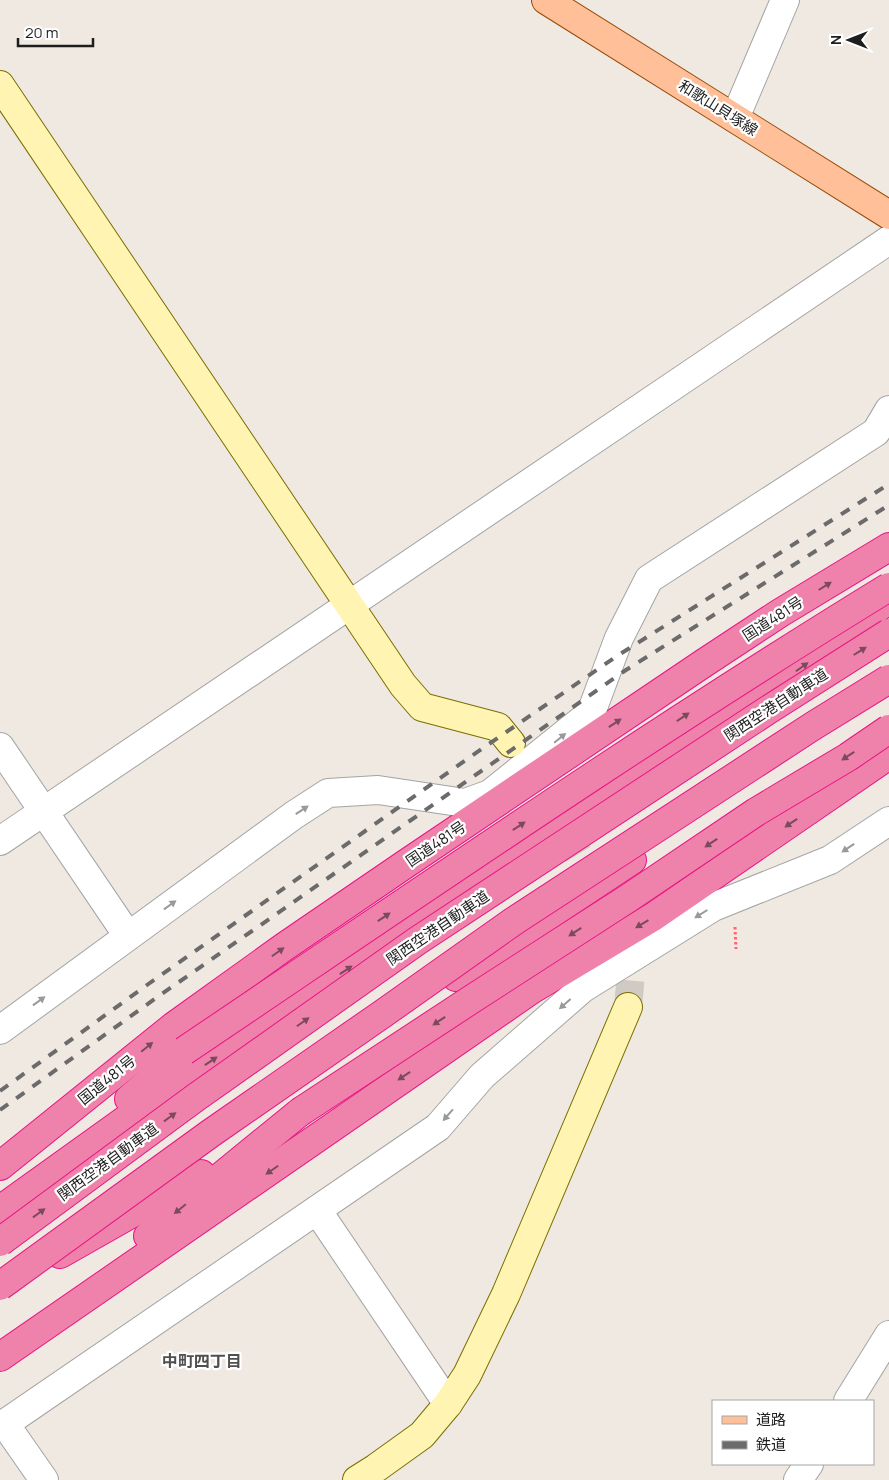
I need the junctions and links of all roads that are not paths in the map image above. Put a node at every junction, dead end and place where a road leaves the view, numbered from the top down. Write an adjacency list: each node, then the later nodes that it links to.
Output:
1 (547, 0): 4 (main road, 和歌山貝塚線)
2 (786, 0): 4 (street)
3 (0, 85): 11 (street)
4 (734, 118): 5 (main road, 和歌山貝塚線)
5 (889, 215)
6 (889, 240): 11 (street)
7 (889, 410): 22 (street, one-way to 7)
8 (889, 547): 27 (highway, 国道481号, one-way to 8)
9 (889, 587): 25 (highway, one-way to 9, bridge)
10 (889, 599): 29 (highway, one-way to 10)
11 (348, 605): 16 (street); 19 (street)
12 (889, 634): 31 (highway, 関西空港自動車道, one-way to 12, bridge)
13 (889, 679): 33 (highway, bridge)
14 (889, 692): 32 (highway)
15 (889, 729): 26 (highway, one-way to 26, bridge)
16 (511, 743)
17 (0, 747): 19 (street)
18 (889, 755): 36 (highway, one-way to 36)
19 (44, 811): 21 (street); 22 (street)
20 (889, 821): 30 (street, one-way to 30)
21 (0, 841)
22 (128, 936): 24 (street, one-way to 22)
23 (628, 1007): 38 (street)
24 (0, 1030)
25 (184, 1051): 28 (highway); 29 (highway)
26 (300, 1112): 32 (highway); 36 (highway, one-way to 36)
27 (0, 1166)
28 (0, 1171)
29 (0, 1209)
30 (317, 1210): 38 (street); 39 (street)
31 (0, 1242)
32 (46, 1262): 34 (highway)
33 (0, 1286)
34 (0, 1296)
35 (889, 1335): 37 (street)
36 (0, 1356)
37 (849, 1400)
38 (448, 1404): 42 (street)
39 (3, 1425): 41 (street)
40 (808, 1465): 43 (street)
41 (44, 1480)
42 (357, 1480)
43 (798, 1480)

